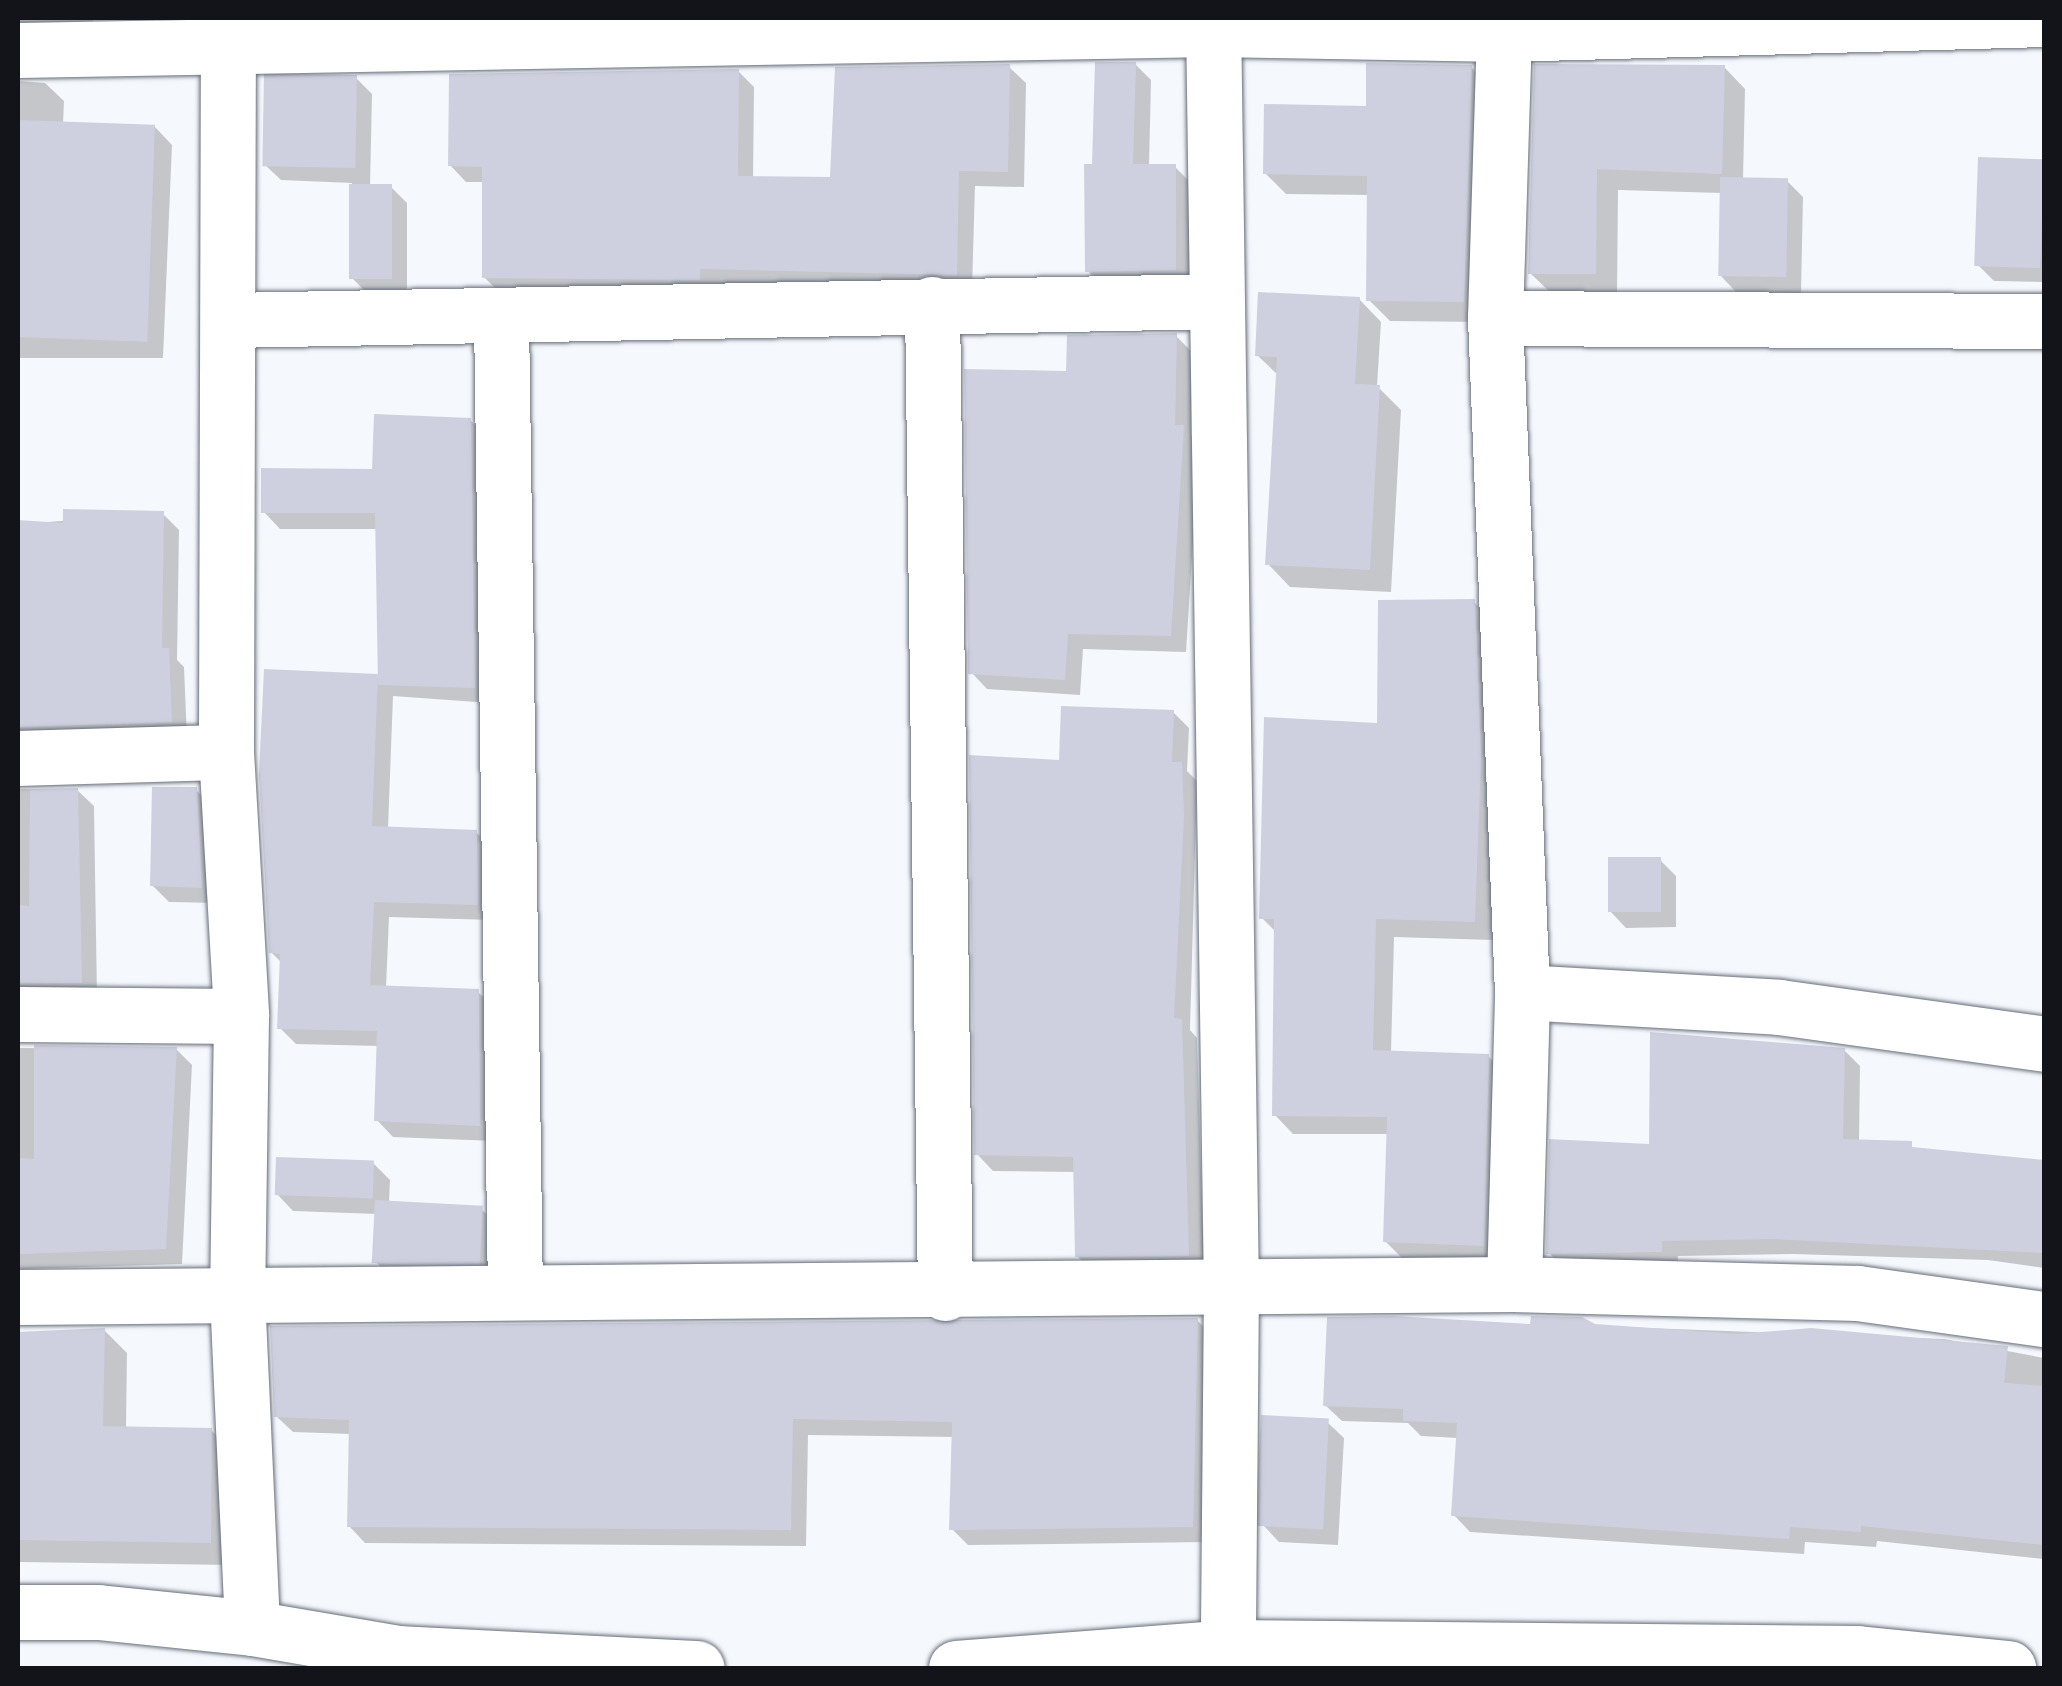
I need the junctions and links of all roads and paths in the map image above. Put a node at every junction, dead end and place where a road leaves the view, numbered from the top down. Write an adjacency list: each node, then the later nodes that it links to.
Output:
1 (2044, 19): 4 (street)
2 (1213, 24): 3 (street); 4 (street); 6 (street)
3 (228, 33): 5 (street); 10 (street)
4 (1504, 34): 9 (street)
5 (18, 50)
6 (1216, 301): 7 (street); 19 (street)
7 (932, 304): 8 (street); 21 (street)
8 (501, 316): 10 (street); 20 (street)
9 (1496, 318): 11 (street); 14 (street)
10 (230, 320): 12 (street)
11 (2044, 320)
12 (226, 752): 13 (street); 16 (street)
13 (18, 758)
14 (1522, 992): 17 (street); 18 (street)
15 (18, 1014): 16 (street)
16 (241, 1016): 22 (street)
17 (2044, 1044)
18 (1514, 1284): 19 (street); 24 (street)
19 (1231, 1286): 21 (street); 27 (street)
20 (515, 1290): 21 (street); 22 (street)
21 (946, 1293)
22 (237, 1295): 23 (street); 26 (street)
23 (18, 1297)
24 (2044, 1318)
25 (18, 1612): 26 (street)
26 (252, 1628): 28 (street)
27 (1228, 1647): 29 (street); 31 (street)
28 (396, 1661): 30 (street)
29 (1855, 1661): 32 (street)
30 (698, 1668)
31 (956, 1668)
32 (2008, 1668)

